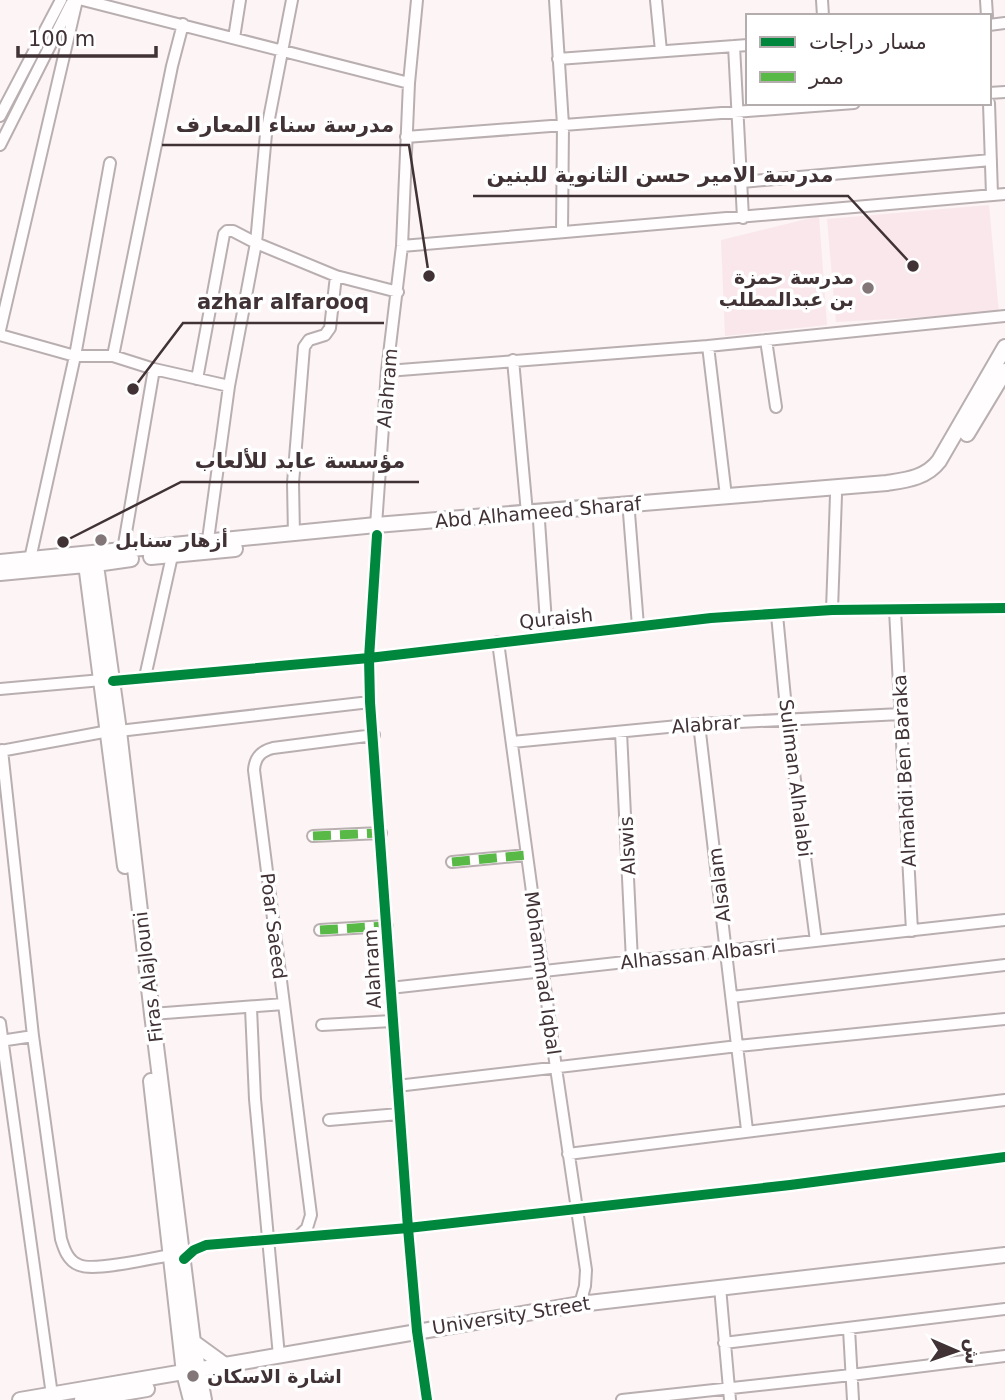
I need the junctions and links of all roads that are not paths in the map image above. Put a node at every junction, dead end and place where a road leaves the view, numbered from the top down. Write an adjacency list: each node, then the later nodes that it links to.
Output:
1 (61, 0): 22 (street)
2 (75, 0): 25 (street); 38 (street)
3 (83, 0): 10 (street)
4 (141, 0): 10 (street)
5 (240, 0): 12 (street)
6 (292, 0): 15 (street)
7 (417, 0): 18 (street, Alahram)
8 (555, 0): 17 (street)
9 (656, 0): 16 (street)
10 (138, 13): 11 (street)
11 (183, 24): 12 (street); 43 (street)
12 (234, 38): 15 (street)
13 (746, 45): 14 (street)
14 (734, 46): 16 (street); 21 (street)
15 (281, 51): 18 (street); 33 (street)
16 (661, 51): 17 (street)
17 (558, 59): 23 (street)
18 (409, 83): 24 (street, Alahram)
19 (828, 105): 21 (street)
20 (989, 105): 26 (street)
21 (738, 112): 23 (street); 28 (street)
22 (0, 116)
23 (564, 125): 24 (street); 32 (street)
24 (406, 137): 34 (street, Alahram)
25 (0, 145)
26 (991, 160): 28 (street); 30 (street)
27 (110, 163): 42 (street)
28 (741, 182): 31 (street)
29 (1005, 194): 30 (street)
30 (992, 195): 31 (street)
31 (743, 218): 32 (street)
32 (562, 231): 34 (street)
33 (256, 243): 35 (street); 48 (street); 49 (street)
34 (402, 246): 36 (street, Alahram)
35 (336, 276): 36 (street); 56 (street)
36 (398, 292): 46 (street, Alahram)
37 (1005, 316): 39 (street)
38 (0, 332): 42 (street)
39 (766, 340): 40 (street); 50 (street)
40 (708, 346): 44 (street); 52 (street)
41 (1005, 347): 52 (main road, Abd Alhameed Sharaf)
42 (75, 356): 43 (street); 60 (street)
43 (113, 356): 45 (street)
44 (513, 360): 46 (street); 54 (street)
45 (154, 369): 48 (street); 58 (street)
46 (387, 371): 55 (street, Alahram)
47 (1005, 371): 51 (main road, Abd Alhameed Sharaf)
48 (197, 379): 49 (street)
49 (229, 386): 57 (street)
50 (776, 407)
51 (836, 495): 53 (main road, Abd Alhameed Sharaf); 67 (street)
52 (726, 496): 54 (main road, Abd Alhameed Sharaf)
53 (629, 513): 54 (main road, Abd Alhameed Sharaf); 70 (street)
54 (533, 517): 55 (main road, Abd Alhameed Sharaf); 71 (street)
55 (376, 530): 56 (main road, Abd Alhameed Sharaf); 57 (main road, Abd Alhameed Sharaf); 73 (street, Alahram)
56 (294, 535): 57 (main road, Abd Alhameed Sharaf)
57 (207, 548): 58 (main road, Abd Alhameed Sharaf); 59 (main road, Abd Alhameed Sharaf)
58 (123, 555): 59 (main road, Abd Alhameed Sharaf); 61 (main road, Abd Alhameed Sharaf); 65 (main road)
59 (172, 556): 74 (street)
60 (30, 559): 61 (main road, Abd Alhameed Sharaf); 62 (main road, Abd Alhameed Sharaf)
61 (90, 560): 63 (main road, Abd Alhameed Sharaf); 65 (main road, Firas Alajlouni)
62 (0, 562)
63 (62, 568): 64 (main road, Abd Alhameed Sharaf); 65 (main road)
64 (0, 573)
65 (95, 592): 75 (main road, Firas Alajlouni)
66 (1005, 608): 68 (street, Quraish)
67 (832, 610): 68 (street, Quraish); 69 (street, Quraish)
68 (895, 610): 78 (street, Almahdi Ben Baraka)
69 (777, 615): 70 (street, Quraish); 79 (street, Suliman Alhalabi)
70 (638, 626): 71 (street, Quraish)
71 (547, 637): 72 (street, Quraish)
72 (498, 642): 73 (street, Quraish); 84 (street, Mohammad Iqbal)
73 (369, 658): 74 (street, Quraish); 77 (street, Alahram)
74 (145, 677): 75 (street, Quraish)
75 (107, 680): 76 (street, Quraish); 81 (main road, Firas Alajlouni)
76 (0, 689)
77 (370, 702): 81 (street); 83 (street, Alahram)
78 (901, 714): 79 (street, Alabrar); 93 (street, Almahdi Ben Baraka)
79 (788, 719): 80 (street, Alabrar); 94 (street, Suliman Alhalabi)
80 (699, 724): 82 (street, Alabrar); 95 (street, Alsalam)
81 (114, 731): 85 (street); 103 (main road, Firas Alajlouni); 126 (main road, Firas Alajlouni)
82 (621, 732): 84 (street, Alabrar); 96 (street, Alswis)
83 (374, 735): 86 (street, Alahram); 101 (street, Poar Saeed)
84 (512, 743): 88 (street, Mohammad Iqbal)
85 (1, 751): 108 (street)
86 (380, 833): 87 (street); 91 (street, Alahram)
87 (313, 836)
88 (527, 855): 89 (street); 98 (street, Mohammad Iqbal)
89 (452, 862)
90 (1005, 920): 93 (street, Alhassan Albasri)
91 (387, 926): 92 (street); 99 (street, Alahram)
92 (320, 930)
93 (912, 931): 94 (street, Alhassan Albasri)
94 (816, 940): 95 (street, Alhassan Albasri)
95 (727, 951): 96 (street, Alhassan Albasri); 100 (street, Alsalam)
96 (632, 961): 98 (street, Alhassan Albasri)
97 (1005, 965): 100 (street)
98 (542, 971): 99 (street, Alhassan Albasri); 111 (street, Mohammad Iqbal)
99 (390, 988): 105 (street, Alahram)
100 (732, 997): 110 (street, Alsalam)
101 (284, 1004): 102 (street); 120 (street, Poar Saeed)
102 (251, 1008): 103 (street); 124 (street)
103 (152, 1014): 126 (main road, Firas Alajlouni)
104 (1005, 1019): 110 (street)
105 (392, 1021): 107 (street); 112 (street, Alahram)
106 (0, 1023): 109 (street)
107 (322, 1025)
108 (33, 1036): 109 (street); 126 (street)
109 (1, 1041): 140 (street)
110 (738, 1046): 111 (street); 116 (street, Alsalam)
111 (556, 1068): 112 (street); 117 (street, Mohammad Iqbal)
112 (397, 1086): 114 (street, Alahram)
113 (1005, 1100): 116 (street)
114 (399, 1114): 115 (street); 121 (street, Alahram)
115 (329, 1120)
116 (747, 1130): 117 (street)
117 (568, 1154): 119 (street, Mohammad Iqbal)
118 (1005, 1157): 119 (street)
119 (577, 1208): 121 (street); 128 (street, Mohammad Iqbal)
120 (312, 1215): 122 (street); 123 (street)
121 (408, 1227): 122 (street); 131 (street, Alahram)
122 (337, 1235): 123 (street)
123 (297, 1238): 124 (street)
124 (268, 1239): 126 (street); 134 (street)
125 (1005, 1255): 127 (main road, University Street)
126 (178, 1257): 132 (main road, Firas Alajlouni); 137 (main road, Firas Alajlouni)
127 (720, 1287): 128 (main road, University Street); 133 (street)
128 (580, 1304): 131 (main road, University Street)
129 (1005, 1309): 130 (street)
130 (849, 1329): 133 (street); 138 (street)
131 (416, 1331): 134 (main road, University Street); 145 (street, Alahram)
132 (193, 1342): 136 (main road); 137 (main road, Firas Alajlouni)
133 (724, 1343): 139 (street)
134 (279, 1356): 136 (main road, University Street)
135 (1005, 1356): 138 (street)
136 (226, 1366): 137 (main road, University Street)
137 (191, 1376): 140 (main road, University Street); 142 (main road, University Street); 143 (main road, Firas Alajlouni); 144 (main road, Firas Alajlouni)
138 (851, 1376): 139 (street); 149 (street)
139 (729, 1387): 147 (street); 148 (street)
140 (52, 1395): 141 (main road, University Street)
141 (20, 1400)
142 (82, 1400)
143 (191, 1400)
144 (204, 1400)
145 (427, 1400)
146 (622, 1400): 147 (street)
147 (628, 1400)
148 (730, 1400)
149 (853, 1400)

